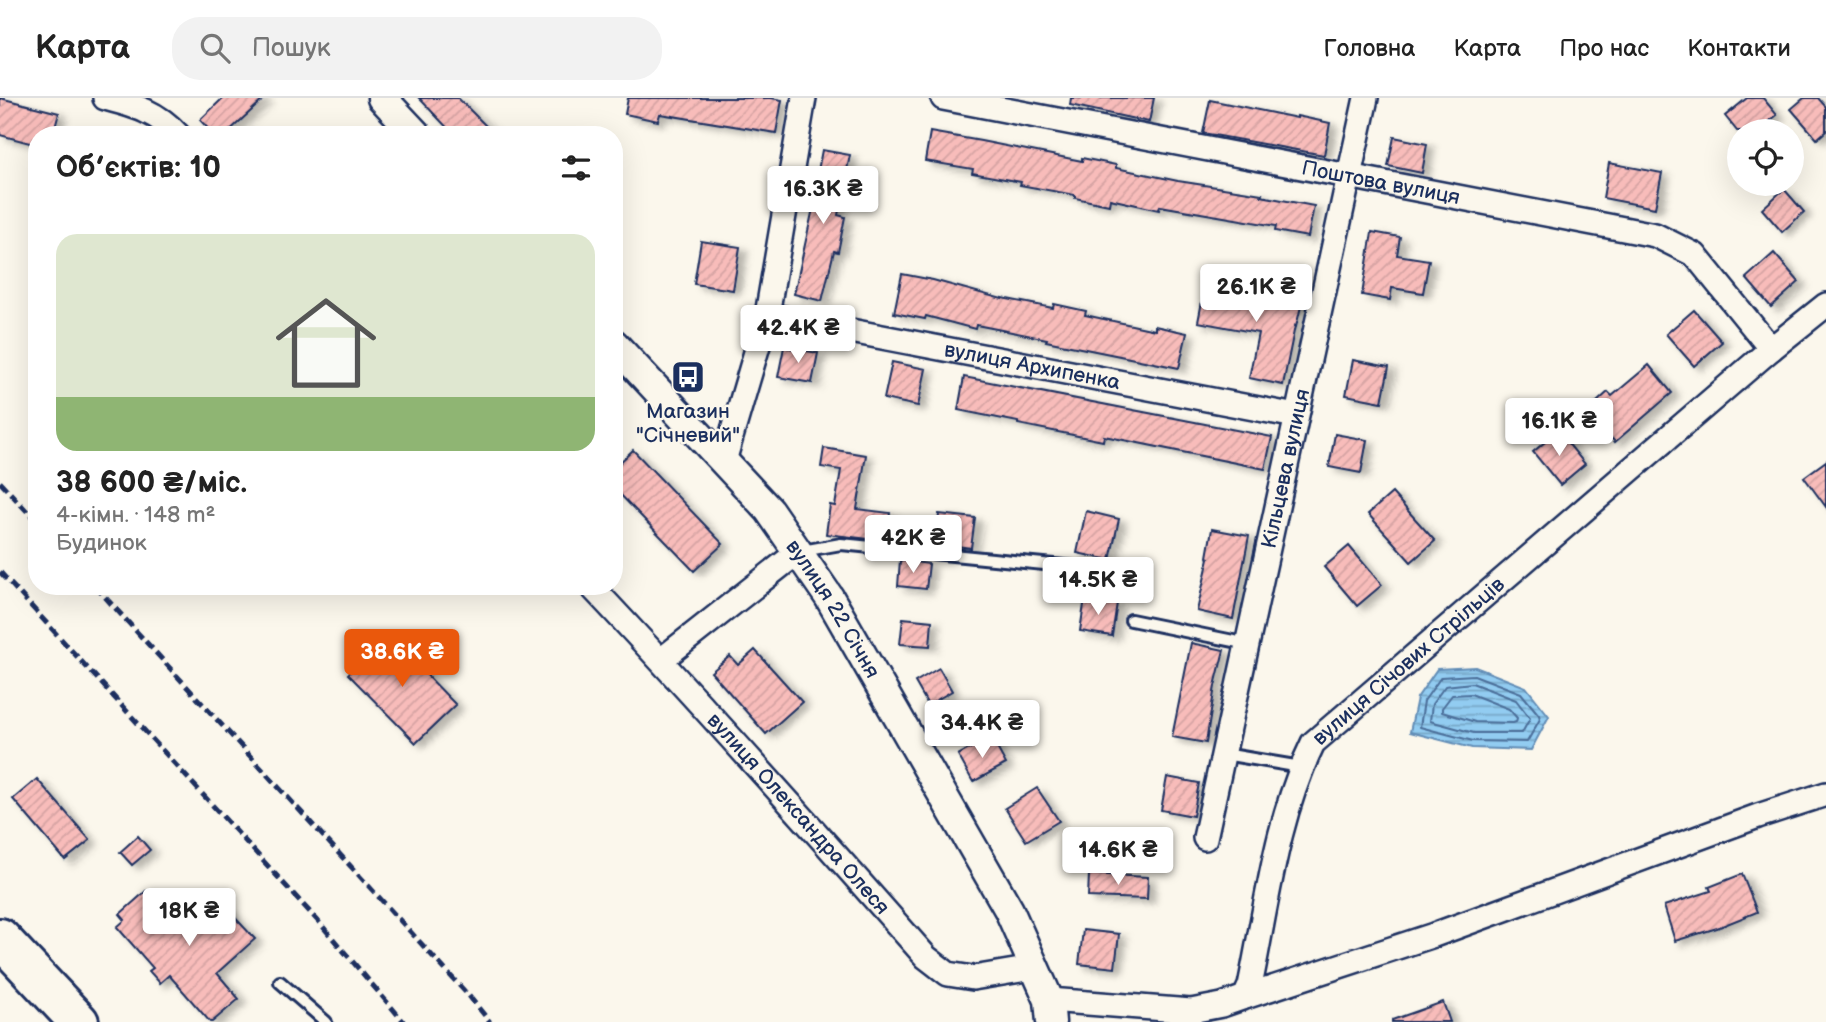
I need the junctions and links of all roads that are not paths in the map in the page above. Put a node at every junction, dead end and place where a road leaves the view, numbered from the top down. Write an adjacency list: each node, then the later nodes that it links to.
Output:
1 (105, 98): 6 (street)
2 (382, 98): 7 (street)
3 (804, 98): 10 (street)
4 (943, 98): 8 (street, Поштова вулиця)
5 (1366, 98): 8 (street, Кільцева вулиця)
6 (170, 126)
7 (408, 126)
8 (1350, 175): 11 (street, Поштова вулиця); 13 (street, Кільцева вулиця)
9 (1826, 305): 11 (street, вулиця Січових Стрільців)
10 (767, 315): 13 (street, вулиця Архипенка); 14 (street)
11 (1771, 349): 22 (street, вулиця Січових Стрільців)
12 (623, 354): 14 (street, вулиця 22 Січня)
13 (1296, 416): 19 (street, Кільцева вулиця)
14 (724, 461): 15 (street, вулиця 22 Січня)
15 (798, 552): 16 (lane); 20 (street); 26 (street, вулиця 22 Січня)
16 (1074, 567)
17 (600, 595): 20 (street, вулиця Олександра Олеся)
18 (1131, 620): 19 (lane)
19 (1248, 644): 21 (street, Кільцева вулиця)
20 (661, 660): 26 (street, вулиця Олександра Олеся)
21 (1224, 754): 22 (lane); 24 (street, Кільцева вулиця)
22 (1301, 767): 28 (street, вулиця Січових Стрільців)
23 (1826, 794): 28 (street)
24 (1205, 838)
25 (0, 938): 30 (highway)
26 (1034, 968): 29 (street, вулиця 22 Січня)
27 (280, 982): 31 (lane)
28 (1245, 997): 29 (street)
29 (1050, 1011)
30 (79, 1022)
31 (326, 1022)

